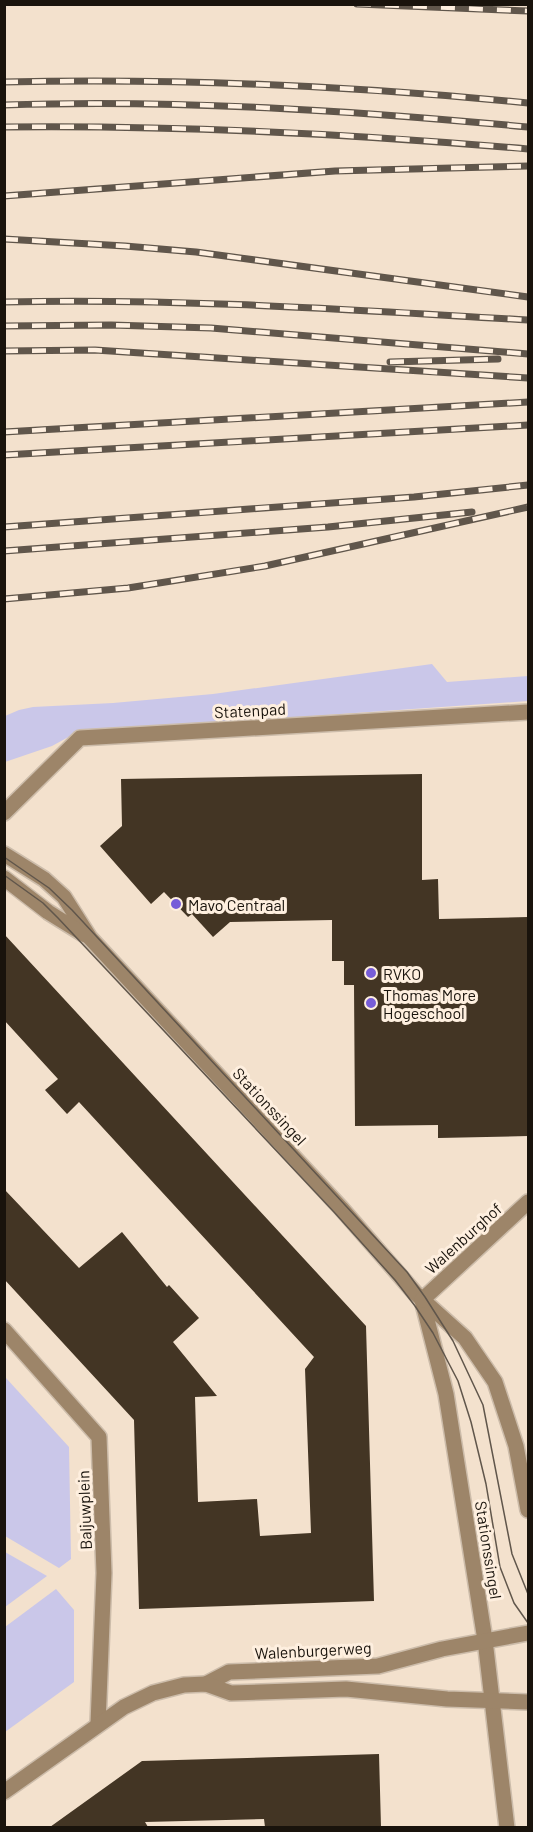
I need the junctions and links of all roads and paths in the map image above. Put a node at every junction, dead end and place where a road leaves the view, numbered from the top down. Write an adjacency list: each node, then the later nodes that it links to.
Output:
1 (528, 712): 2 (street, Statenpad)
2 (4, 813)
3 (4, 854): 5 (street, Stationssingel)
4 (4, 878): 5 (street, Stationssingel)
5 (90, 938): 7 (street, Stationssingel)
6 (528, 1202): 7 (street, Walenburghof)
7 (422, 1300): 9 (street, Stationssingel); 11 (street, Stationssingel)
8 (4, 1330): 15 (street, Baljuwplein)
9 (528, 1510)
10 (528, 1633): 11 (street, Walenburgerweg)
11 (484, 1640): 12 (street, Walenburgerweg); 13 (street, Stationssingel)
12 (206, 1684): 13 (street, Walenburgerweg); 15 (street, Walenburgerweg)
13 (492, 1701): 14 (street, Walenburgerweg); 17 (street, Stationssingel)
14 (528, 1702)
15 (98, 1724): 16 (street, Walenburgerweg)
16 (4, 1792)
17 (507, 1827)

